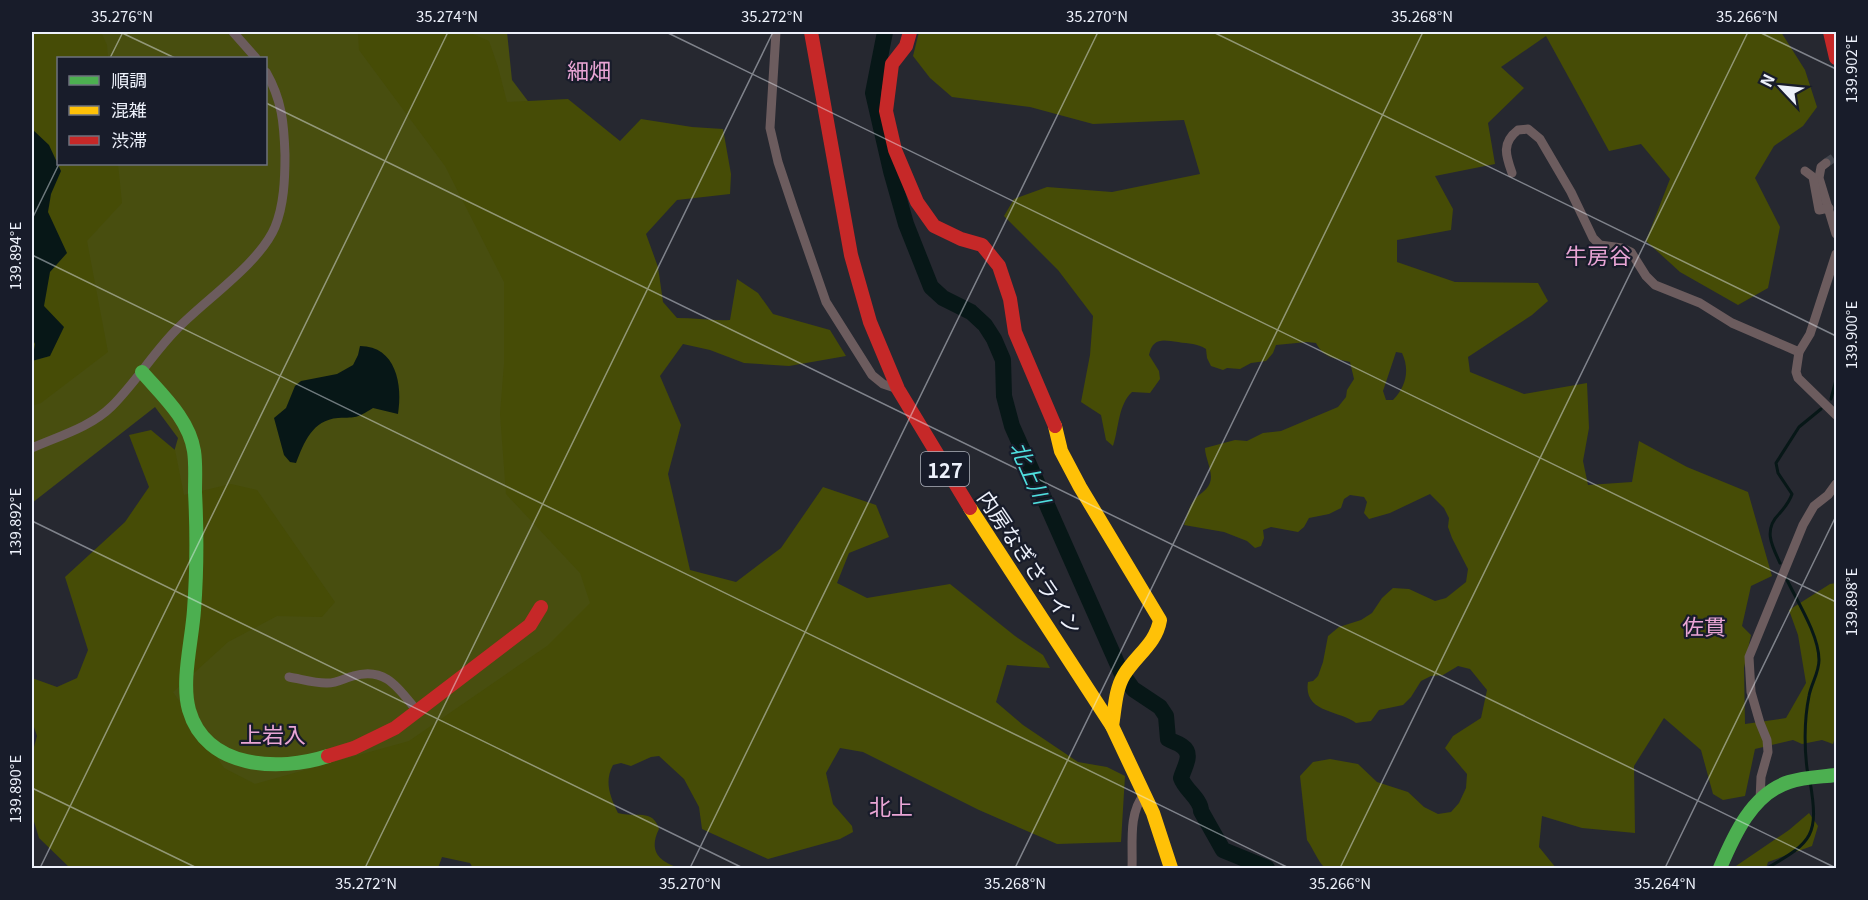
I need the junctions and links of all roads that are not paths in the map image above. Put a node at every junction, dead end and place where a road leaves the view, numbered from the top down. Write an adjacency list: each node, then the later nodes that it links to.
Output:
1 (233, 32): 6 (street)
2 (776, 32): 17 (street)
3 (811, 32): 17 (main road, 内房なぎさライン / 127)
4 (910, 32): 24 (main road)
5 (1830, 32): 7 (main road)
6 (255, 57)
7 (1836, 58)
8 (267, 74): 16 (street)
9 (1826, 163): 12 (street)
10 (1805, 171): 12 (street)
11 (1512, 173): 15 (street)
12 (1829, 208): 13 (street)
13 (1836, 234)
14 (1836, 254): 15 (street)
15 (1799, 352): 18 (street)
16 (142, 372): 19 (street); 23 (main road)
17 (898, 389): 24 (main road, 内房なぎさライン / 127)
18 (1836, 416)
19 (32, 448)
20 (1836, 484): 27 (street)
21 (541, 607): 23 (main road)
22 (289, 677): 23 (street)
23 (417, 711)
24 (1112, 726): 26 (main road, 内房なぎさライン / 127)
25 (1836, 775): 27 (main road)
26 (1144, 795): 28 (street); 29 (main road, 内房なぎさライン / 127)
27 (1760, 801): 30 (main road)
28 (1132, 868)
29 (1171, 868)
30 (1720, 868)

